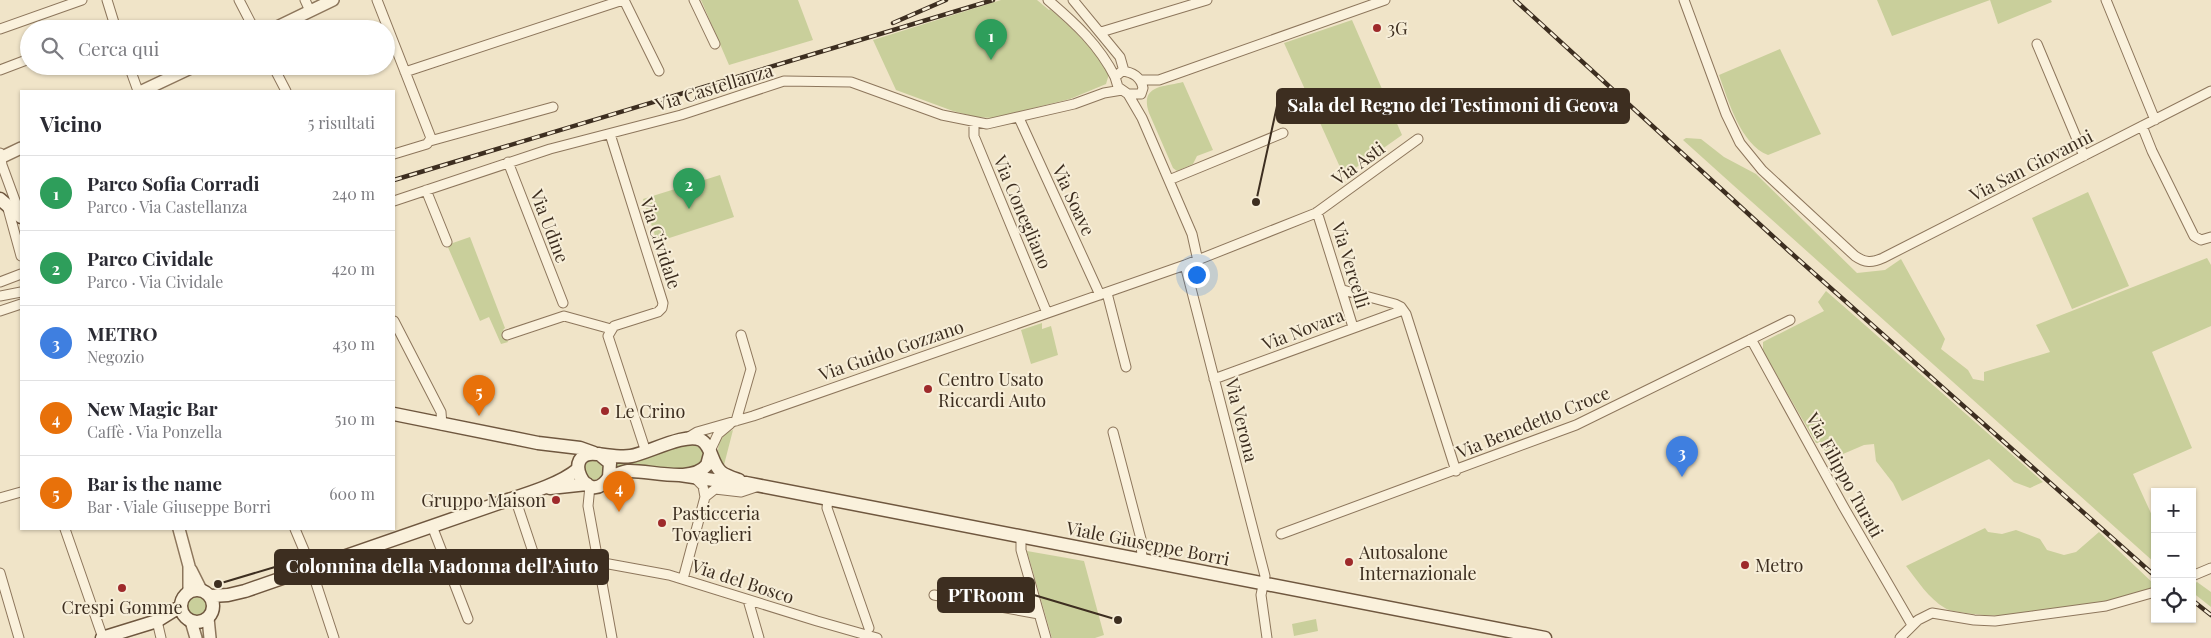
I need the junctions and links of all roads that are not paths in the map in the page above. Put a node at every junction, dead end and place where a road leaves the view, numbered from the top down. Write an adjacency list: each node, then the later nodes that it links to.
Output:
1 (82, 0): 16 (street)
2 (107, 0): 17 (street)
3 (239, 0): 18 (street)
4 (332, 0): 15 (street)
5 (377, 0): 20 (street)
6 (624, 0): 29 (street); 30 (street)
7 (694, 0): 24 (street)
8 (1048, 0): 34 (street)
9 (1073, 0): 23 (street)
10 (1207, 0): 23 (street)
11 (1385, 0): 14 (street)
12 (1684, 0): 57 (street, Via San Giovanni)
13 (2106, 0): 47 (street)
14 (1372, 2): 36 (street)
15 (308, 5): 19 (street)
16 (25, 20)
17 (111, 20)
18 (249, 20)
19 (286, 20)
20 (385, 20)
21 (20, 22): 22 (street)
22 (0, 29)
23 (1101, 32): 34 (street)
24 (715, 44)
25 (2037, 44): 57 (street)
26 (395, 46): 30 (street)
27 (20, 62): 28 (street)
28 (0, 70)
29 (659, 71)
30 (405, 72): 53 (street)
31 (132, 75): 37 (street)
32 (175, 75): 38 (street)
33 (278, 75): 39 (street)
34 (1119, 75): 35 (street); 41 (street); 43 (street, Via Castellanza)
35 (1140, 80): 36 (street); 42 (street)
36 (1159, 80): 42 (street)
37 (138, 90)
38 (144, 90)
39 (285, 90)
40 (2211, 91): 47 (street, Via San Giovanni)
41 (1125, 92): 42 (street, Via Castellanza); 43 (street, Via Castellanza); 46 (street)
42 (1142, 92): 46 (street)
43 (1104, 93): 45 (street, Via Castellanza)
44 (554, 107): 53 (street)
45 (1019, 118): 48 (street, Via Castellanza); 75 (street, Via Soave)
46 (1142, 118): 59 (street)
47 (2155, 120): 49 (street, Via San Giovanni)
48 (974, 123): 51 (street, Via Castellanza); 81 (street, Via Conegliano)
49 (2142, 126): 57 (street, Via San Giovanni); 66 (street)
50 (1283, 133): 59 (street)
51 (610, 134): 58 (street, Via Castellanza); 85 (street, Via Cividale)
52 (1418, 139): 63 (street, Via Asti)
53 (429, 142): 55 (street)
54 (20, 148): 56 (street)
55 (395, 154)
56 (0, 156): 64 (street)
57 (2084, 156)
58 (508, 162): 60 (street, Via Castellanza); 77 (street, Via Udine)
59 (1169, 180): 69 (street)
60 (426, 190): 61 (street, Via Castellanza); 67 (street)
61 (395, 201)
62 (4, 202): 65 (main road); 68 (street)
63 (1317, 212): 69 (street, Via Guido Gozzano); 73 (street, Via Vercelli)
64 (20, 214)
65 (20, 216)
66 (2211, 237)
67 (447, 242)
68 (20, 253)
69 (1198, 260): 70 (street, Via Guido Gozzano)
70 (1185, 265): 75 (street, Via Guido Gozzano); 90 (street, Via Verona)
71 (20, 274): 72 (street)
72 (0, 282)
73 (1343, 290): 79 (street, Via Novara); 84 (street, Via Vercelli)
74 (20, 292): 76 (street)
75 (1103, 294): 81 (street, Via Guido Gozzano); 89 (street)
76 (0, 296)
77 (563, 303)
78 (20, 304): 80 (street)
79 (1403, 310): 84 (street, Via Novara); 101 (street)
80 (0, 311)
81 (1047, 313): 92 (street, Via Guido Gozzano)
82 (1790, 320): 88 (street, Via Benedetto Croce)
83 (395, 322): 93 (street)
84 (1353, 327): 90 (street, Via Novara)
85 (611, 329): 86 (street); 97 (street)
86 (507, 335)
87 (741, 335): 92 (street)
88 (1751, 339): 101 (street, Via Benedetto Croce); 136 (street, Via Filippo Turati)
89 (1126, 367)
90 (1214, 379): 127 (street, Via Verona)
91 (395, 414): 93 (main road)
92 (736, 421): 95 (street, Via Guido Gozzano); 98 (street)
93 (442, 424): 96 (main road)
94 (1113, 432): 119 (street)
95 (686, 438): 97 (main road); 98 (main road)
96 (538, 443): 99 (main road); 100 (main road)
97 (646, 452): 99 (main road)
98 (710, 453): 102 (main road); 105 (main road)
99 (596, 454): 100 (main road); 103 (main road)
100 (578, 466): 106 (main road); 107 (main road)
101 (1456, 471): 117 (street, Via Benedetto Croce)
102 (680, 475): 103 (main road); 104 (main road)
103 (609, 477): 106 (main road)
104 (695, 478): 105 (main road); 109 (street)
105 (752, 484): 109 (street); 112 (main road, Viale Giuseppe Borri)
106 (588, 485): 107 (main road); 120 (street)
107 (540, 489): 111 (main road)
108 (20, 492): 110 (street)
109 (705, 497): 126 (street)
110 (0, 498)
111 (515, 498): 113 (main road); 121 (street)
112 (828, 499): 118 (main road, Viale Giuseppe Borri); 137 (street)
113 (432, 526): 122 (main road); 134 (street)
114 (65, 530): 139 (street)
115 (179, 530): 131 (street)
116 (295, 530): 122 (street)
117 (1281, 534)
118 (1021, 537): 119 (main road, Viale Giuseppe Borri); 132 (street)
119 (1142, 560): 127 (main road, Viale Giuseppe Borri)
120 (598, 562): 126 (street, Via del Bosco); 144 (street)
121 (538, 567)
122 (311, 568): 131 (main road); 143 (street)
123 (2211, 568): 125 (street)
124 (0, 573): 138 (street)
125 (2196, 574)
126 (683, 579): 130 (street, Via del Bosco)
127 (1264, 584): 148 (street); 149 (main road, Viale Giuseppe Borri)
128 (2151, 593): 136 (street)
129 (934, 595): 132 (street)
130 (748, 600): 145 (street); 146 (street, Via del Bosco)
131 (204, 601): 133 (main road); 133 (main road); 142 (street)
132 (1039, 614): 147 (street)
133 (186, 615): 135 (main road); 141 (street)
134 (468, 619)
135 (156, 620): 139 (main road); 140 (street)
136 (1912, 625): 150 (street)
137 (869, 628)
138 (20, 638)
139 (102, 638)
140 (161, 638)
141 (196, 638)
142 (210, 638)
143 (334, 638)
144 (612, 638)
145 (759, 638)
146 (877, 638)
147 (1046, 638)
148 (1267, 638)
149 (1544, 638)
150 (1900, 638)

